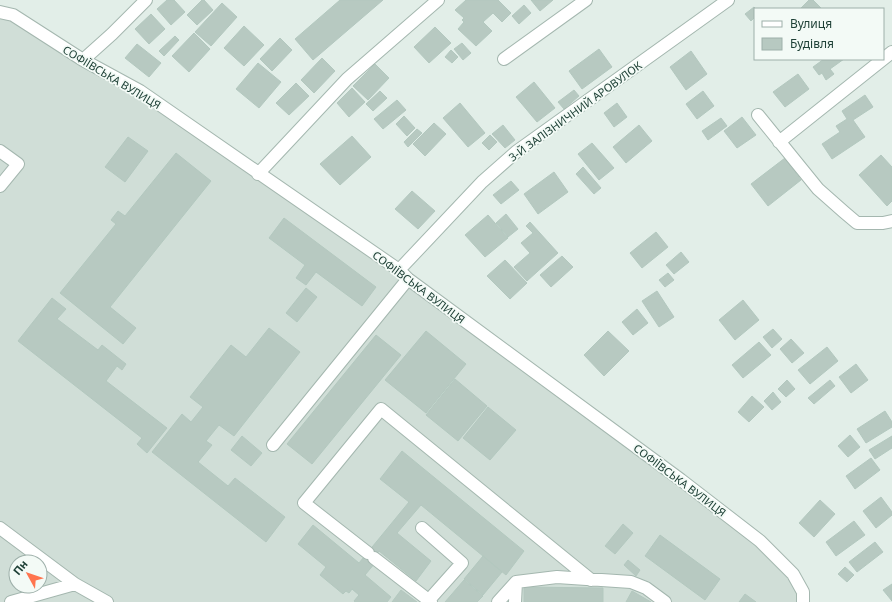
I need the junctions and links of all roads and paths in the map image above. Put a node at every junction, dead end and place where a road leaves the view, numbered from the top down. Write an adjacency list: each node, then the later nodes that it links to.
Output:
1 (146, 0): 9 (street)
2 (438, 0): 14 (street)
3 (586, 0): 8 (street)
4 (728, 0): 17 (street, 3-Й ЗАЛІЗНИЧНИЙ АРОВУЛОК)
5 (0, 12): 9 (street, СОФІЇВСЬКА ВУЛИЦЯ)
6 (892, 52): 7 (street)
7 (884, 58)
8 (504, 59)
9 (83, 60): 14 (street, СОФІЇВСЬКА ВУЛИЦЯ)
10 (882, 60): 12 (street)
11 (758, 115): 12 (street)
12 (779, 142): 16 (street)
13 (0, 151): 15 (street)
14 (258, 174): 17 (street, СОФІЇВСЬКА ВУЛИЦЯ)
15 (0, 186)
16 (892, 221)
17 (399, 270): 18 (street, СОФІЇВСЬКА ВУЛИЦЯ)
18 (408, 279): 19 (street); 31 (street, СОФІЇВСЬКА ВУЛИЦЯ)
19 (273, 445)
20 (0, 528): 24 (street)
21 (422, 528): 25 (street)
22 (590, 580): 23 (street); 25 (street); 30 (street)
23 (516, 582): 28 (street); 29 (street)
24 (76, 584): 26 (street); 27 (street)
25 (430, 601)
26 (12, 602)
27 (107, 602)
28 (498, 602)
29 (515, 602)
30 (665, 602)
31 (803, 602)

